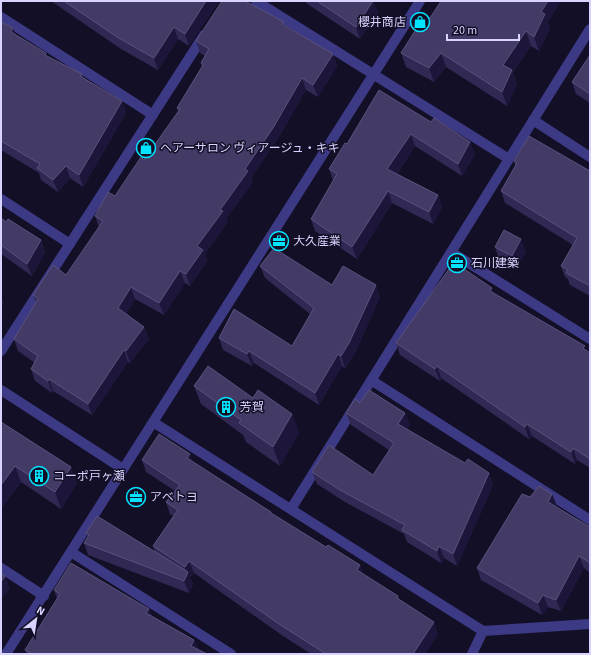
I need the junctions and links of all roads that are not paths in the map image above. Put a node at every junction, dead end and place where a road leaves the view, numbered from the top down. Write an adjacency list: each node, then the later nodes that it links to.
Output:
1 (256, 1): 6 (street)
2 (420, 1): 6 (street)
3 (1, 17): 7 (street)
4 (209, 28): 7 (street)
5 (590, 29): 8 (street)
6 (373, 74): 10 (street); 18 (street)
7 (153, 115): 12 (street)
8 (533, 120): 9 (street); 10 (street)
9 (590, 156)
10 (509, 159): 13 (street)
11 (1, 200): 12 (street)
12 (70, 244): 15 (street)
13 (451, 252): 14 (street); 16 (street)
14 (590, 339)
15 (1, 351)
16 (371, 380): 20 (street); 21 (street)
17 (1, 390): 19 (street)
18 (153, 422): 19 (street); 20 (street)
19 (123, 469): 22 (street)
20 (291, 509): 26 (street)
21 (590, 520)
22 (71, 552): 24 (street); 28 (street)
23 (1, 568): 24 (street)
24 (44, 596): 27 (street)
25 (590, 624): 26 (street)
26 (483, 631): 29 (street)
27 (6, 654)
28 (231, 654)
29 (472, 654)

